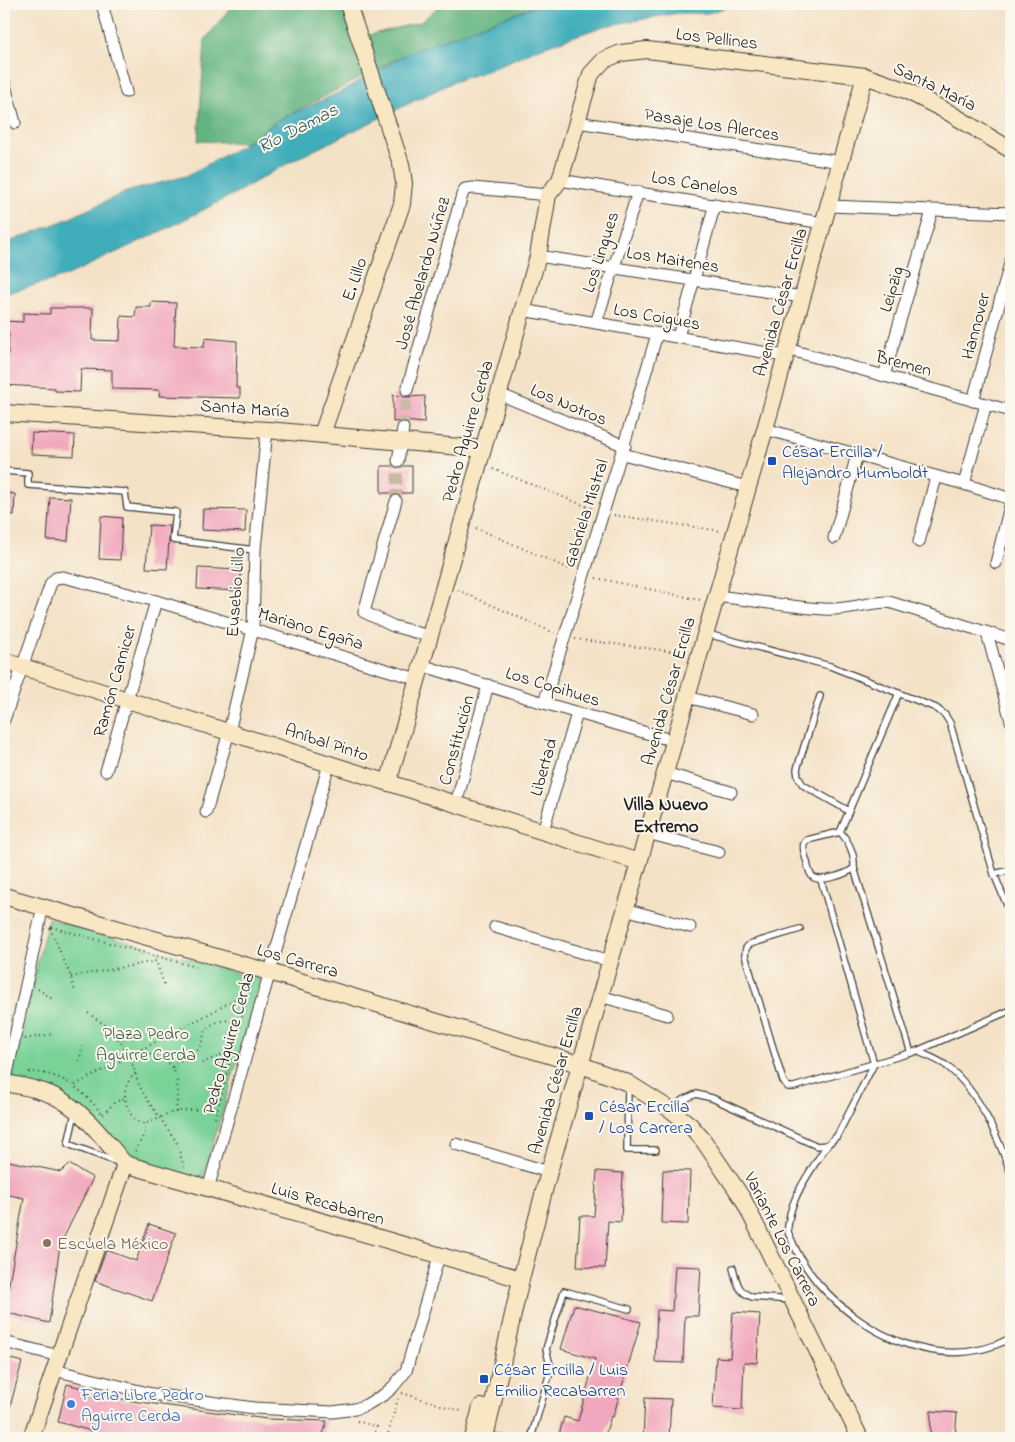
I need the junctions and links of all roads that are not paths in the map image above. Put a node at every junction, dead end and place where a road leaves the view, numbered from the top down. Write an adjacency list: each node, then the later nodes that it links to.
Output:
1 (102, 4): 5 (street)
2 (348, 4): 39 (street, E. Lillo)
3 (865, 76): 6 (street, Los Pellines); 9 (street, Santa María); 10 (street, Avenida César Ercilla)
4 (4, 82): 8 (street)
5 (126, 92)
6 (585, 92): 7 (street, Pedro Aguirre Cerda)
7 (578, 122): 10 (street, Pasaje Los Alerces); 11 (street, Pedro Aguirre Cerda)
8 (15, 123)
9 (1011, 150)
10 (841, 162): 15 (street, Avenida César Ercilla)
11 (560, 180): 12 (street, Los Canelos); 13 (street, Pedro Aguirre Cerda)
12 (638, 192): 14 (street, Los Canelos); 21 (street, Los Lingues)
13 (548, 195): 19 (street, Pedro Aguirre Cerda); 31 (street, José Abelardo Núñez)
14 (715, 204): 18 (street, Los Canelos); 22 (street)
15 (829, 206): 16 (street); 18 (street, Avenida César Ercilla)
16 (932, 211): 17 (street); 30 (street, Leipzig)
17 (1011, 213)
18 (823, 223): 24 (street, Avenida César Ercilla)
19 (538, 256): 21 (street, Los Maitenes); 25 (street, Pedro Aguirre Cerda)
20 (1011, 260): 23 (street, Hannover)
21 (614, 267): 22 (street, Los Maitenes); 26 (street, Los Lingues)
22 (695, 280): 24 (street, Los Maitenes); 28 (street)
23 (1007, 294): 33 (street, Hannover)
24 (802, 296): 29 (street, Avenida César Ercilla)
25 (522, 310): 26 (street, Los Coigues); 32 (street, Pedro Aguirre Cerda)
26 (596, 323): 27 (street, Los Coigues)
27 (657, 334): 28 (street, Los Coigues); 42 (street, Gabriela Mistral)
28 (678, 337): 29 (street, Los Coigues)
29 (786, 352): 30 (street, Bremen); 37 (street, Avenida César Ercilla)
30 (884, 376): 33 (street, Bremen)
31 (406, 390)
32 (499, 394): 41 (street, Pedro Aguirre Cerda); 42 (street, Los Notros)
33 (973, 401): 34 (street, Bremen)
34 (986, 404): 35 (street, Bremen); 47 (street)
35 (1011, 411)
36 (4, 413): 38 (street, Santa María)
37 (765, 429): 43 (street); 48 (street, Avenida César Ercilla)
38 (266, 430): 39 (street, Santa María); 53 (street, Eusebio Lillo)
39 (322, 434): 40 (street, Santa María)
40 (402, 434): 41 (street, Santa María); 44 (street)
41 (483, 449): 60 (street, Pedro Aguirre Cerda)
42 (624, 450): 48 (street, Los Notros); 70 (street, Gabriela Mistral)
43 (857, 455): 46 (street); 51 (street)
44 (398, 461)
45 (4, 471): 53 (lane)
46 (936, 477): 47 (street); 52 (street)
47 (964, 484): 49 (street)
48 (748, 487): 55 (street, Avenida César Ercilla)
49 (1011, 500): 54 (street)
50 (396, 501): 60 (street)
51 (834, 538)
52 (919, 542)
53 (255, 550): 57 (street, Eusebio Lillo)
54 (996, 563)
55 (716, 596): 58 (street, Avenida César Ercilla); 59 (street)
56 (156, 601): 57 (street, Mariano Egaña); 63 (street, Mariano Egaña); 69 (street, Ramón Carnicer)
57 (253, 629): 64 (street, Mariano Egaña); 75 (street, Eusebio Lillo)
58 (705, 633): 66 (lane); 68 (street, Avenida César Ercilla)
59 (988, 633): 61 (street); 74 (street)
60 (429, 636): 64 (street, Pedro Aguirre Cerda)
61 (1011, 640)
62 (4, 661): 63 (street, Aníbal Pinto)
63 (21, 666): 69 (street, Aníbal Pinto); 73 (street)
64 (419, 672): 65 (street, Los Copihues); 80 (street, Pedro Aguirre Cerda)
65 (488, 685): 70 (street, Los Copihues); 82 (street, Constitución)
66 (899, 693): 83 (lane); 92 (lane)
67 (820, 696): 83 (lane)
68 (687, 697): 72 (street); 76 (street, Avenida César Ercilla)
69 (127, 700): 75 (street, Aníbal Pinto); 78 (street, Ramón Carnicer)
70 (544, 703): 71 (street, Los Copihues)
71 (578, 712): 76 (street, Los Copihues); 85 (street, Libertad)
72 (753, 714)
73 (4, 720)
74 (1011, 721)
75 (229, 732): 77 (street, Aníbal Pinto); 84 (street, Eusebio Lillo)
76 (674, 741): 79 (street, Avenida César Ercilla)
77 (329, 764): 80 (street, Aníbal Pinto); 102 (street, Pedro Aguirre Cerda)
78 (106, 771)
79 (665, 773): 81 (street); 87 (street, Avenida César Ercilla)
80 (388, 783): 82 (street, Aníbal Pinto)
81 (731, 792)
82 (456, 804): 85 (street, Aníbal Pinto)
83 (849, 811): 86 (lane)
84 (206, 812)
85 (543, 831): 89 (street, Aníbal Pinto)
86 (840, 832): 90 (lane); 93 (lane)
87 (647, 833): 88 (street); 89 (street, Avenida César Ercilla)
88 (719, 852)
89 (639, 862): 96 (street, Avenida César Ercilla)
90 (854, 868): 93 (lane); 106 (lane)
91 (1011, 870): 92 (lane)
92 (994, 874): 97 (lane)
93 (821, 880): 108 (lane)
94 (4, 896): 95 (street, Los Carrera)
95 (43, 906): 102 (street, Los Carrera); 109 (street)
96 (625, 909): 99 (street); 101 (street, Avenida César Ercilla)
97 (1011, 915)
98 (495, 927): 101 (street)
99 (690, 927)
100 (800, 929): 108 (lane)
101 (610, 961): 103 (street, Avenida César Ercilla)
102 (259, 974): 107 (street, Los Carrera); 119 (street, Pedro Aguirre Cerda)
103 (600, 996): 105 (street); 107 (street, Avenida César Ercilla)
104 (1011, 1010): 106 (lane)
105 (667, 1015)
106 (914, 1052): 108 (lane); 118 (lane)
107 (579, 1064): 110 (street, Variante Los Carrera); 117 (street, Avenida César Ercilla)
108 (874, 1064): 114 (lane)
109 (4, 1083): 112 (street)
110 (628, 1083): 111 (street, Variante Los Carrera); 115 (lane)
111 (671, 1110): 114 (lane); 123 (street, Variante Los Carrera)
112 (76, 1111): 116 (street); 116 (lane)
113 (456, 1144): 117 (street)
114 (827, 1145): 126 (lane)
115 (656, 1150)
116 (125, 1164): 119 (street, Luis Recabarren); 128 (street)
117 (549, 1172): 122 (street, Avenida César Ercilla)
118 (1011, 1173)
119 (208, 1189): 120 (street, Luis Recabarren)
120 (440, 1256): 122 (street, Luis Recabarren); 128 (street)
121 (733, 1268): 123 (lane)
122 (520, 1279): 125 (street, Avenida César Ercilla)
123 (792, 1300): 132 (street, Variante Los Carrera)
124 (629, 1309): 131 (lane)
125 (512, 1318): 129 (street, Avenida César Ercilla); 129 (street, Avenida César Ercilla)
126 (1011, 1338)
127 (4, 1342): 128 (street)
128 (57, 1363): 130 (street)
129 (486, 1437)
130 (31, 1438)
131 (531, 1438)
132 (860, 1438)

